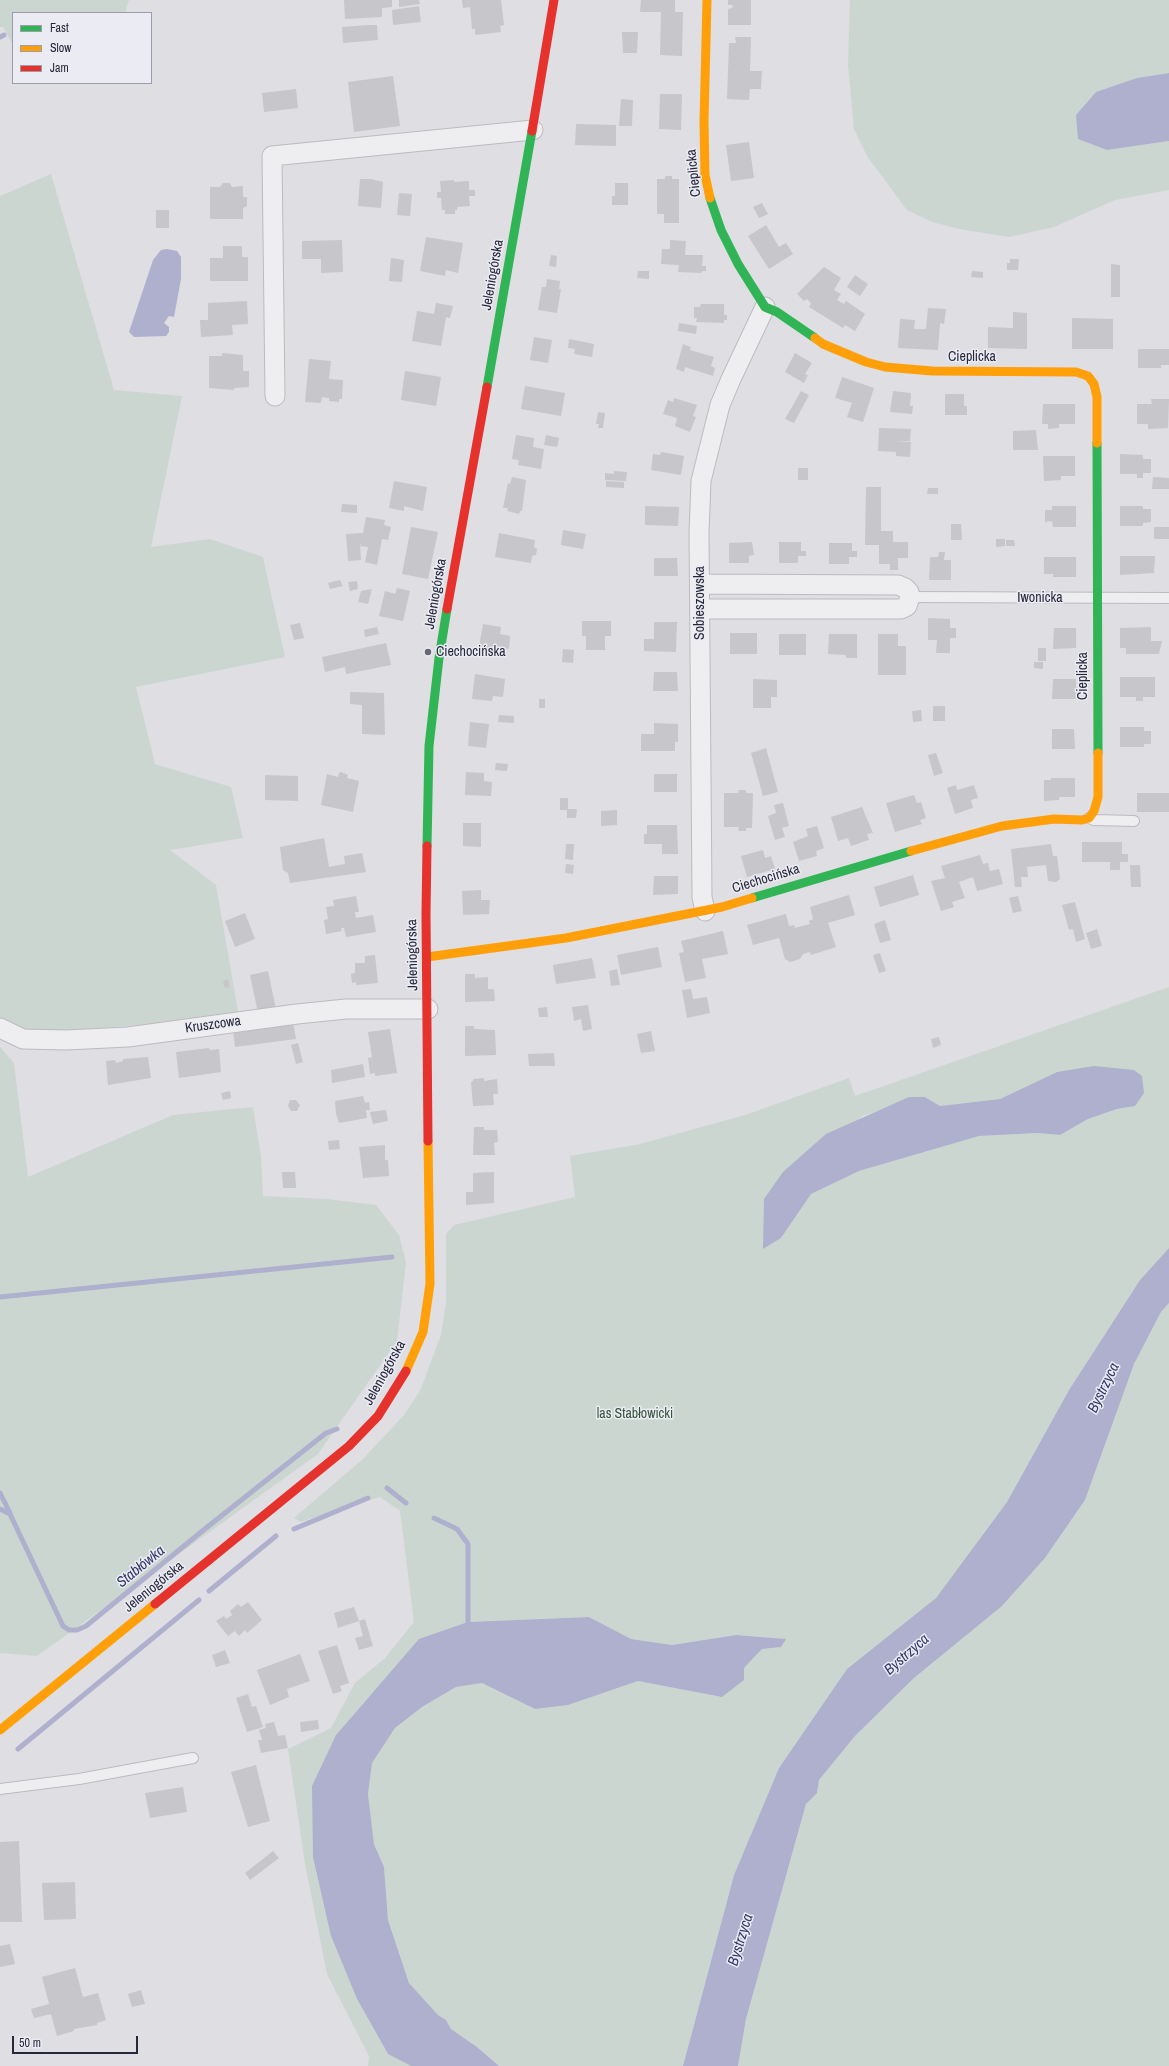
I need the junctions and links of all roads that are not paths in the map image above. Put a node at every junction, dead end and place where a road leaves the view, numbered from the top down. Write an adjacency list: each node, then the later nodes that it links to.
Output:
1 (554, 0): 3 (street, Jeleniogórska)
2 (707, 0): 4 (street, Cieplicka)
3 (533, 130): 5 (street); 14 (street, Jeleniogórska)
4 (765, 307): 6 (street, Sobieszowska); 8 (street, Cieplicka)
5 (275, 396)
6 (700, 584): 7 (street); 10 (street, Sobieszowska)
7 (910, 597): 8 (lane, Iwonicka); 10 (street)
8 (1097, 598): 9 (lane, Iwonicka); 11 (street, Cieplicka)
9 (1169, 598)
10 (701, 609): 13 (street, Sobieszowska)
11 (1089, 818): 12 (lane); 13 (street, Ciechocińska)
12 (1134, 821)
13 (704, 911): 14 (street, Ciechocińska)
14 (427, 957): 15 (street, Jeleniogórska)
15 (428, 1009): 16 (street, Kruszcowa); 17 (street, Jeleniogórska)
16 (0, 1028)
17 (0, 1730)
18 (193, 1758): 19 (lane)
19 (0, 1789)

